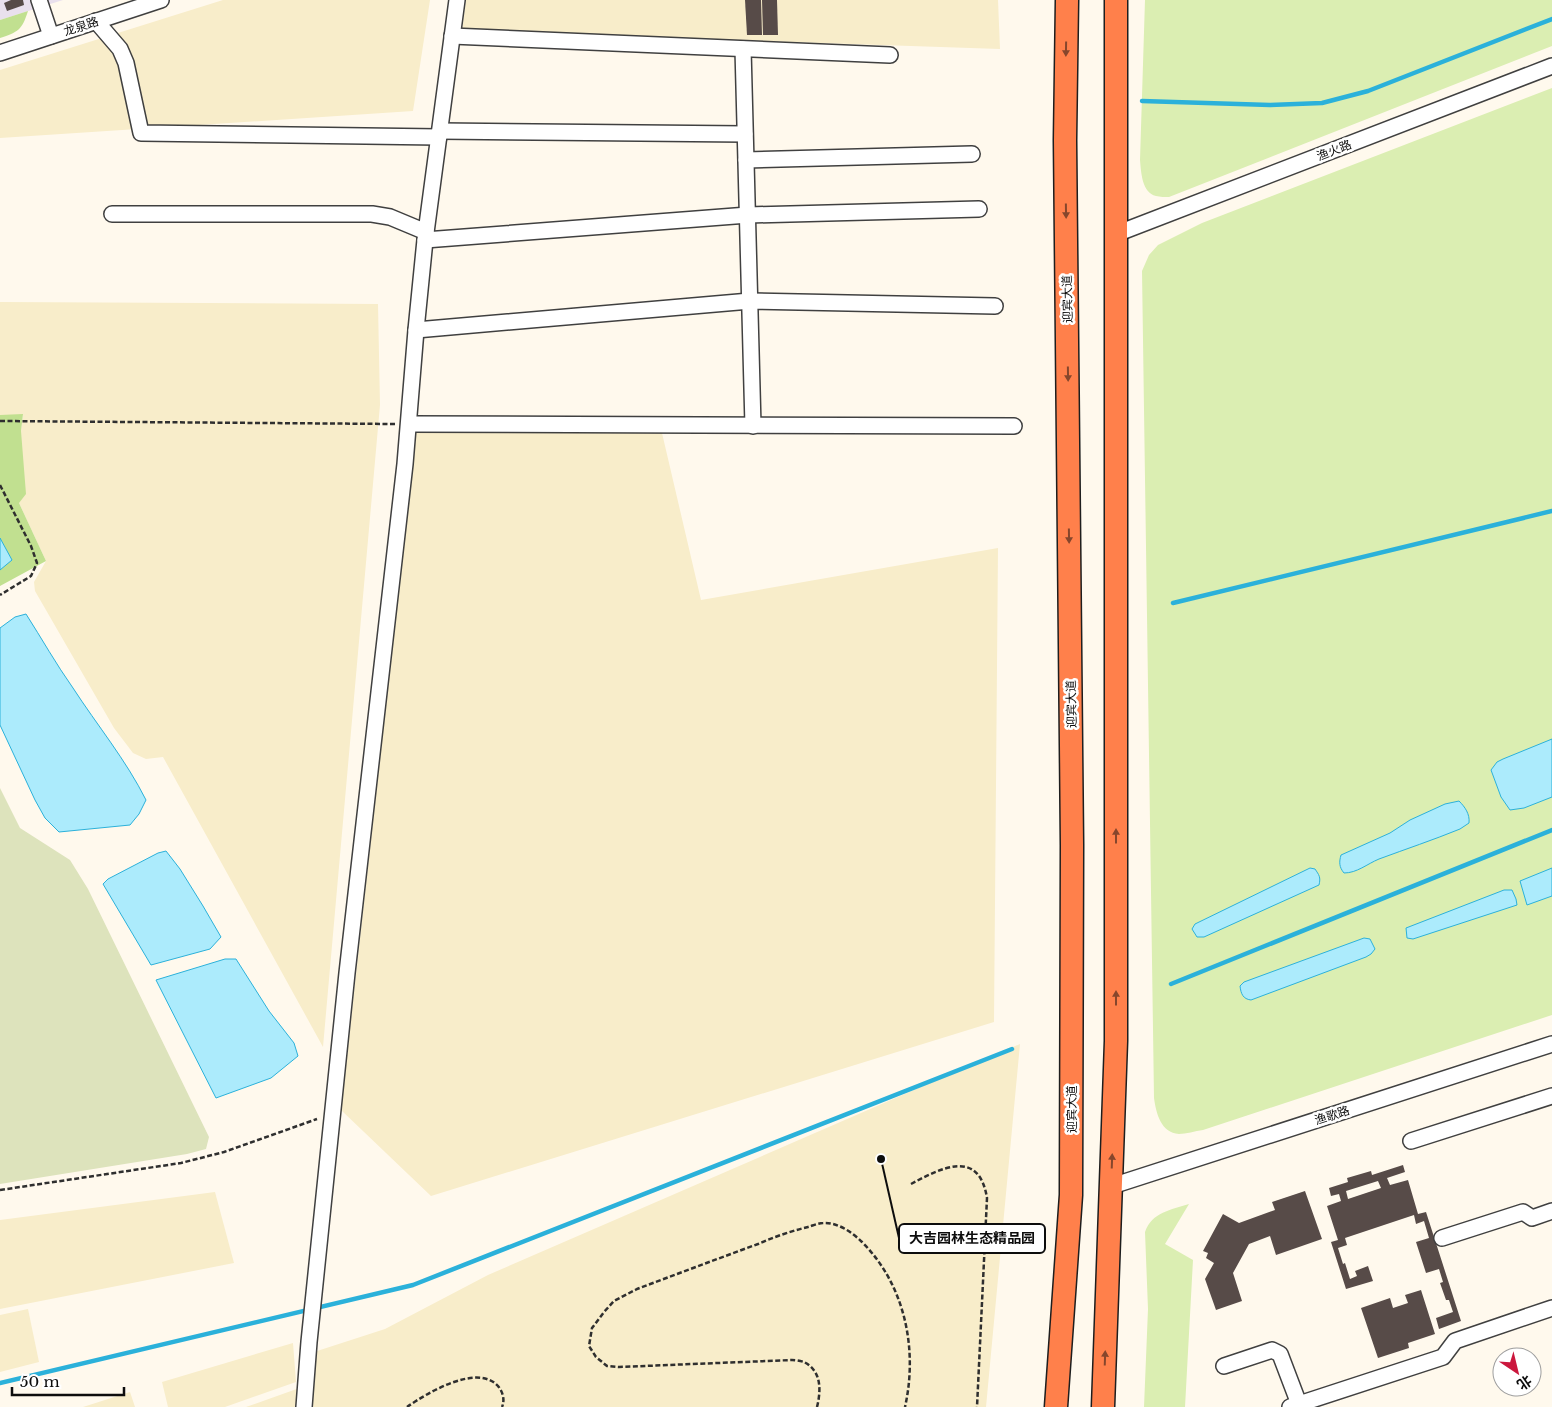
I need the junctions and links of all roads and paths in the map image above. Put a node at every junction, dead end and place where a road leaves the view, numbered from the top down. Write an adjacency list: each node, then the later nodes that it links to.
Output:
1 (39, 0): 7 (street)
2 (162, 0): 6 (street, 龙泉路)
3 (456, 0): 8 (street)
4 (1067, 0): 49 (highway, 迎宾大道, one-way to 49)
5 (1116, 0): 20 (highway)
6 (96, 21): 7 (street, 龙泉路); 13 (street)
7 (51, 36): 10 (street, 龙泉路)
8 (452, 36): 9 (street); 13 (street)
9 (743, 49): 11 (street); 14 (street)
10 (0, 53)
11 (890, 55)
12 (1552, 66): 20 (street, 渔火路)
13 (439, 134): 14 (street); 21 (street)
14 (745, 134): 16 (street)
15 (972, 154): 16 (street)
16 (746, 160): 19 (street)
17 (979, 208): 19 (street)
18 (112, 214): 21 (street)
19 (748, 216): 21 (street); 22 (street)
20 (1116, 234): 36 (highway, one-way to 20)
21 (426, 236): 24 (street)
22 (750, 300): 23 (street); 24 (street); 27 (street)
23 (995, 306)
24 (416, 330): 26 (street)
25 (0, 421): 26 (path)
26 (408, 424): 27 (street); 33 (street)
27 (754, 426): 28 (street)
28 (1014, 426)
29 (0, 485): 30 (path)
30 (0, 595)
31 (1552, 1044): 36 (street, 渔歌路)
32 (1552, 1096): 34 (street)
33 (332, 1114): 37 (path); 43 (street)
34 (1411, 1141)
35 (911, 1184): 48 (path)
36 (1112, 1186): 50 (highway, one-way to 36)
37 (0, 1190)
38 (1552, 1211): 39 (street)
39 (1442, 1238)
40 (1552, 1308): 42 (street)
41 (1224, 1366): 42 (street)
42 (1295, 1405)
43 (304, 1407)
44 (407, 1407): 45 (path)
45 (502, 1407)
46 (817, 1407): 47 (path)
47 (905, 1407)
48 (977, 1407)
49 (1056, 1407)
50 (1103, 1407)

